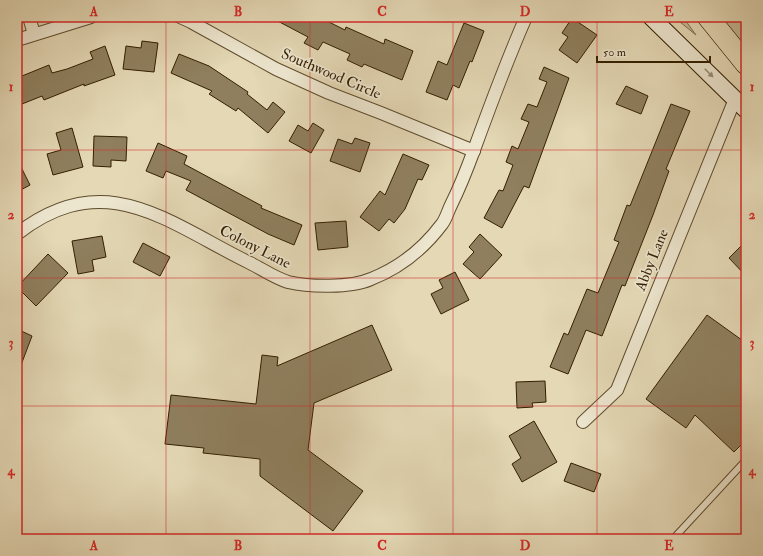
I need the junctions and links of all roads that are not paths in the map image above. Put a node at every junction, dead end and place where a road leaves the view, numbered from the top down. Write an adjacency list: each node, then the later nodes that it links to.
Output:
1 (29, 17): 8 (street)
2 (91, 17): 7 (street)
3 (180, 17): 13 (street, Southwood Circle)
4 (526, 17): 13 (street, Colony Lane)
5 (651, 17): 11 (main road, one-way to 11)
6 (708, 17): 10 (highway)
7 (56, 22): 8 (street)
8 (34, 34): 9 (street)
9 (17, 40)
10 (746, 64)
11 (735, 99): 12 (main road); 15 (street, Abby Lane)
12 (746, 110)
13 (474, 151): 14 (street, Colony Lane)
14 (17, 234)
15 (583, 422)
16 (746, 460): 17 (lane)
17 (673, 539)

